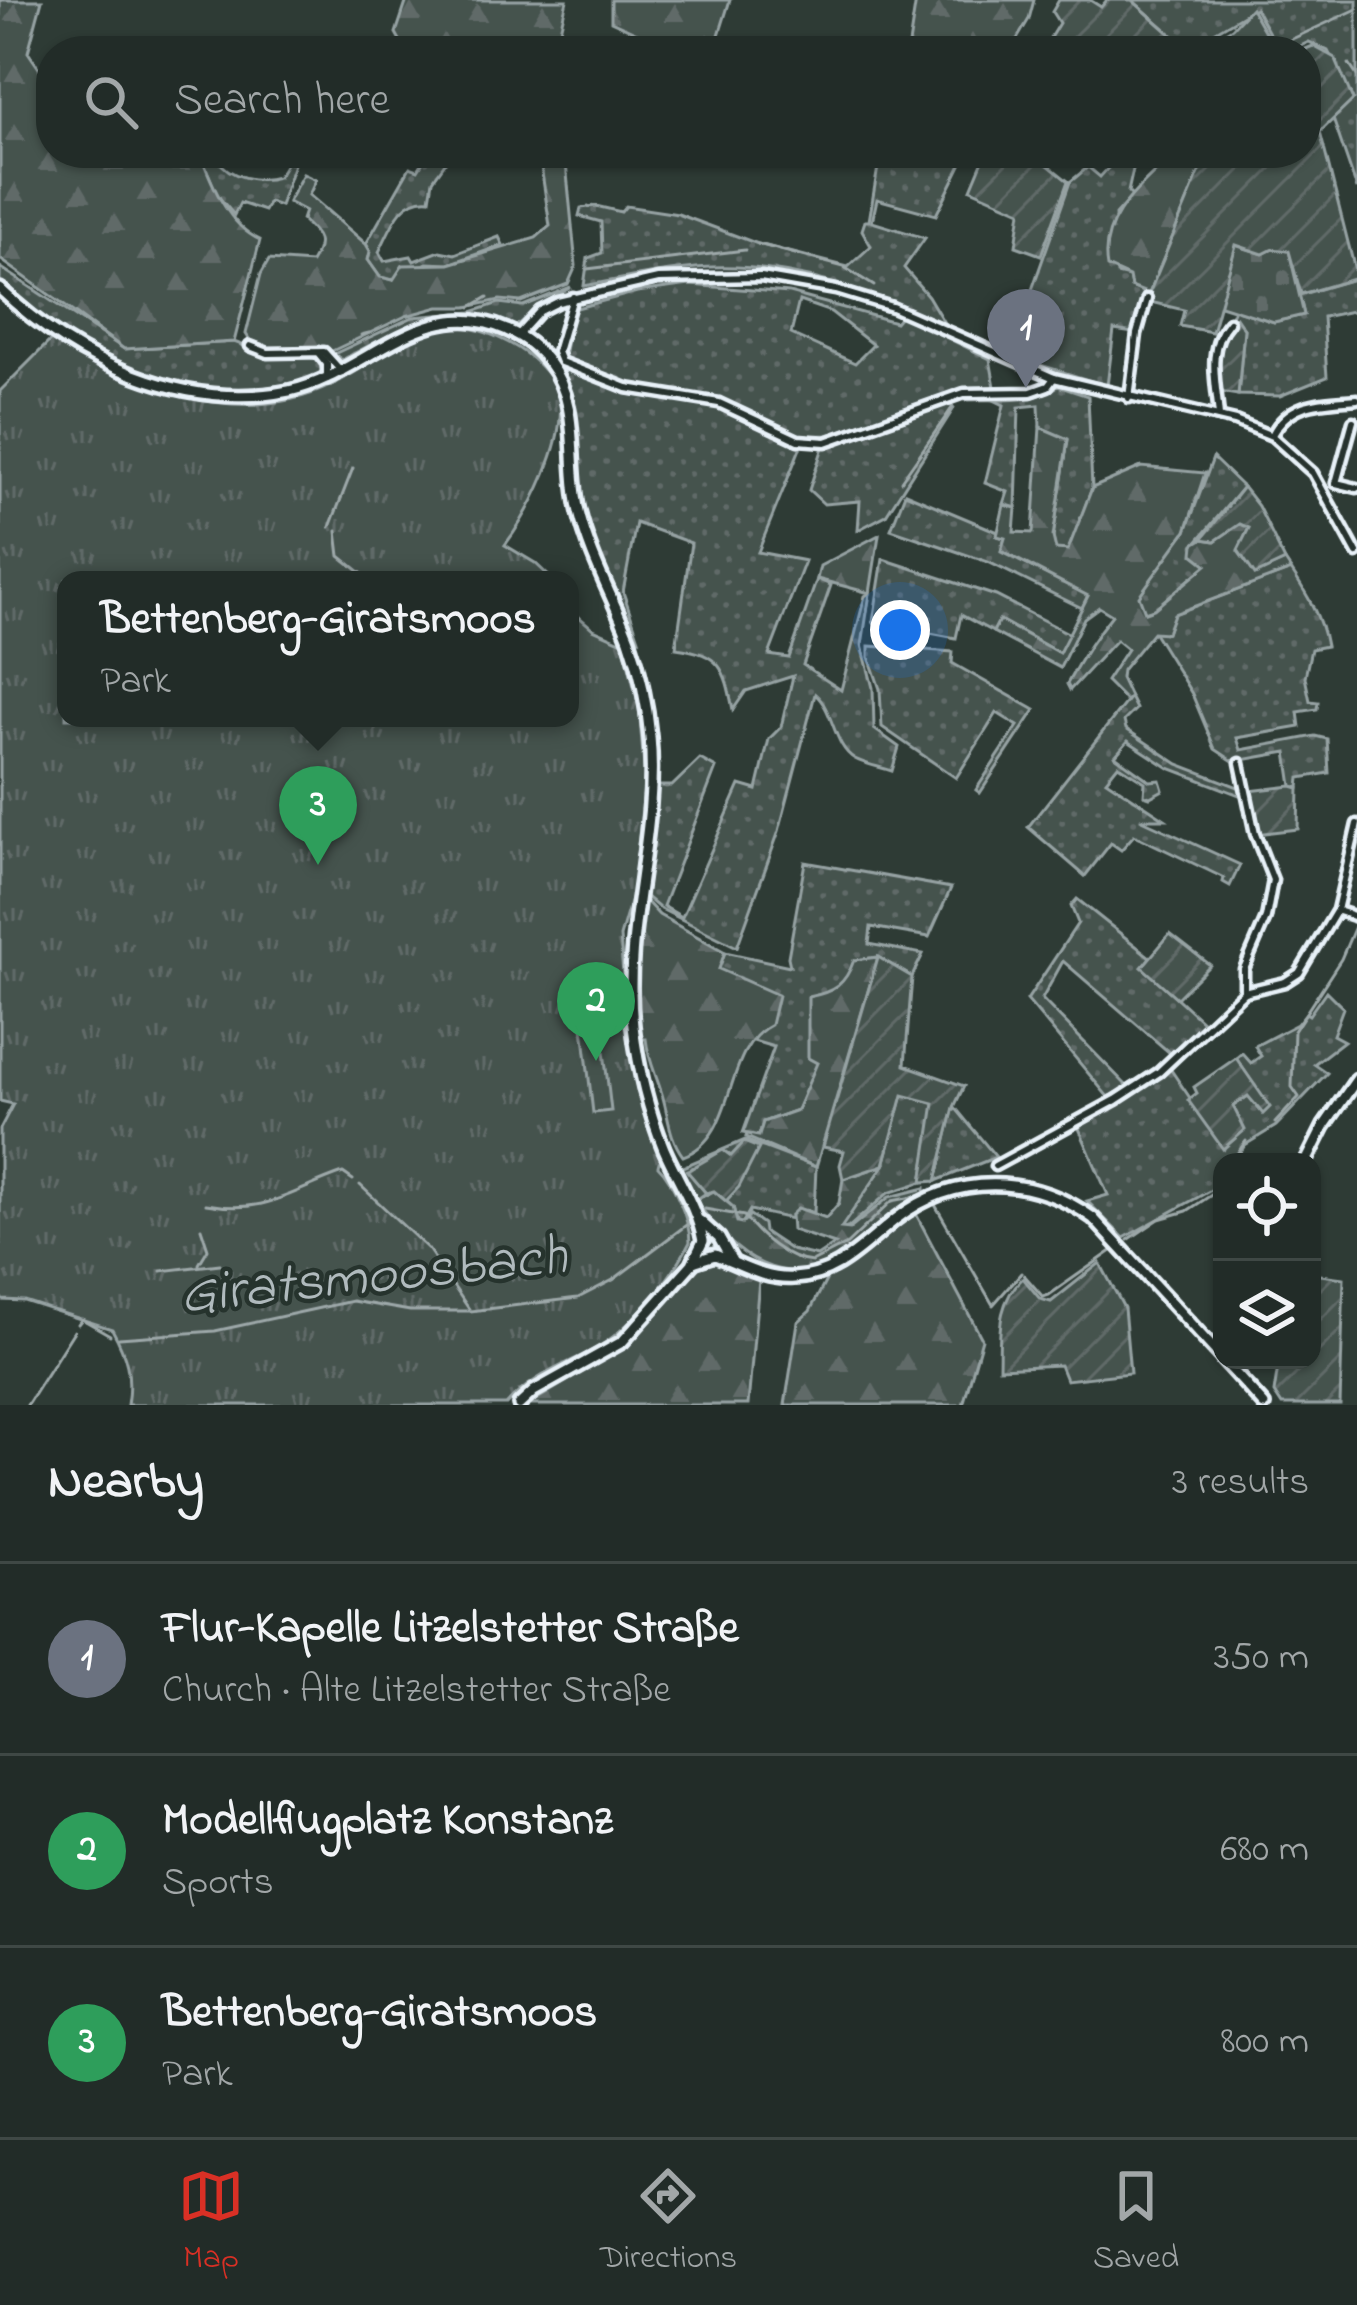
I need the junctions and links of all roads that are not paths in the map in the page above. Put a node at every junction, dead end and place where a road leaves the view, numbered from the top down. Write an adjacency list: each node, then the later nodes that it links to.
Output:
1 (0, 289): 9 (main road)
2 (573, 297): 5 (street); 10 (street); 10 (street)
3 (1147, 299): 11 (street)
4 (1228, 322): 13 (street)
5 (518, 335): 8 (main road); 28 (main road)
6 (250, 346): 7 (street)
7 (316, 351): 8 (street); 9 (street)
8 (342, 372): 9 (main road)
9 (327, 379)
10 (1054, 379): 11 (street)
11 (1129, 398): 13 (street)
12 (1357, 400): 15 (street)
13 (1219, 417): 15 (street)
14 (1353, 421): 16 (street)
15 (1272, 436): 18 (street)
16 (1336, 483): 17 (street); 18 (street)
17 (1357, 488)
18 (1324, 490): 19 (street)
19 (1357, 553)
20 (1240, 763): 24 (street)
21 (1357, 824): 22 (street)
22 (1337, 910): 23 (street); 24 (street)
23 (1357, 917)
24 (1244, 992): 27 (street)
25 (1357, 1079): 26 (main road)
26 (1310, 1153)
27 (994, 1166)
28 (711, 1247): 29 (main road); 31 (main road)
29 (1213, 1347)
30 (1233, 1369): 32 (main road)
31 (519, 1405)
32 (1264, 1405)

